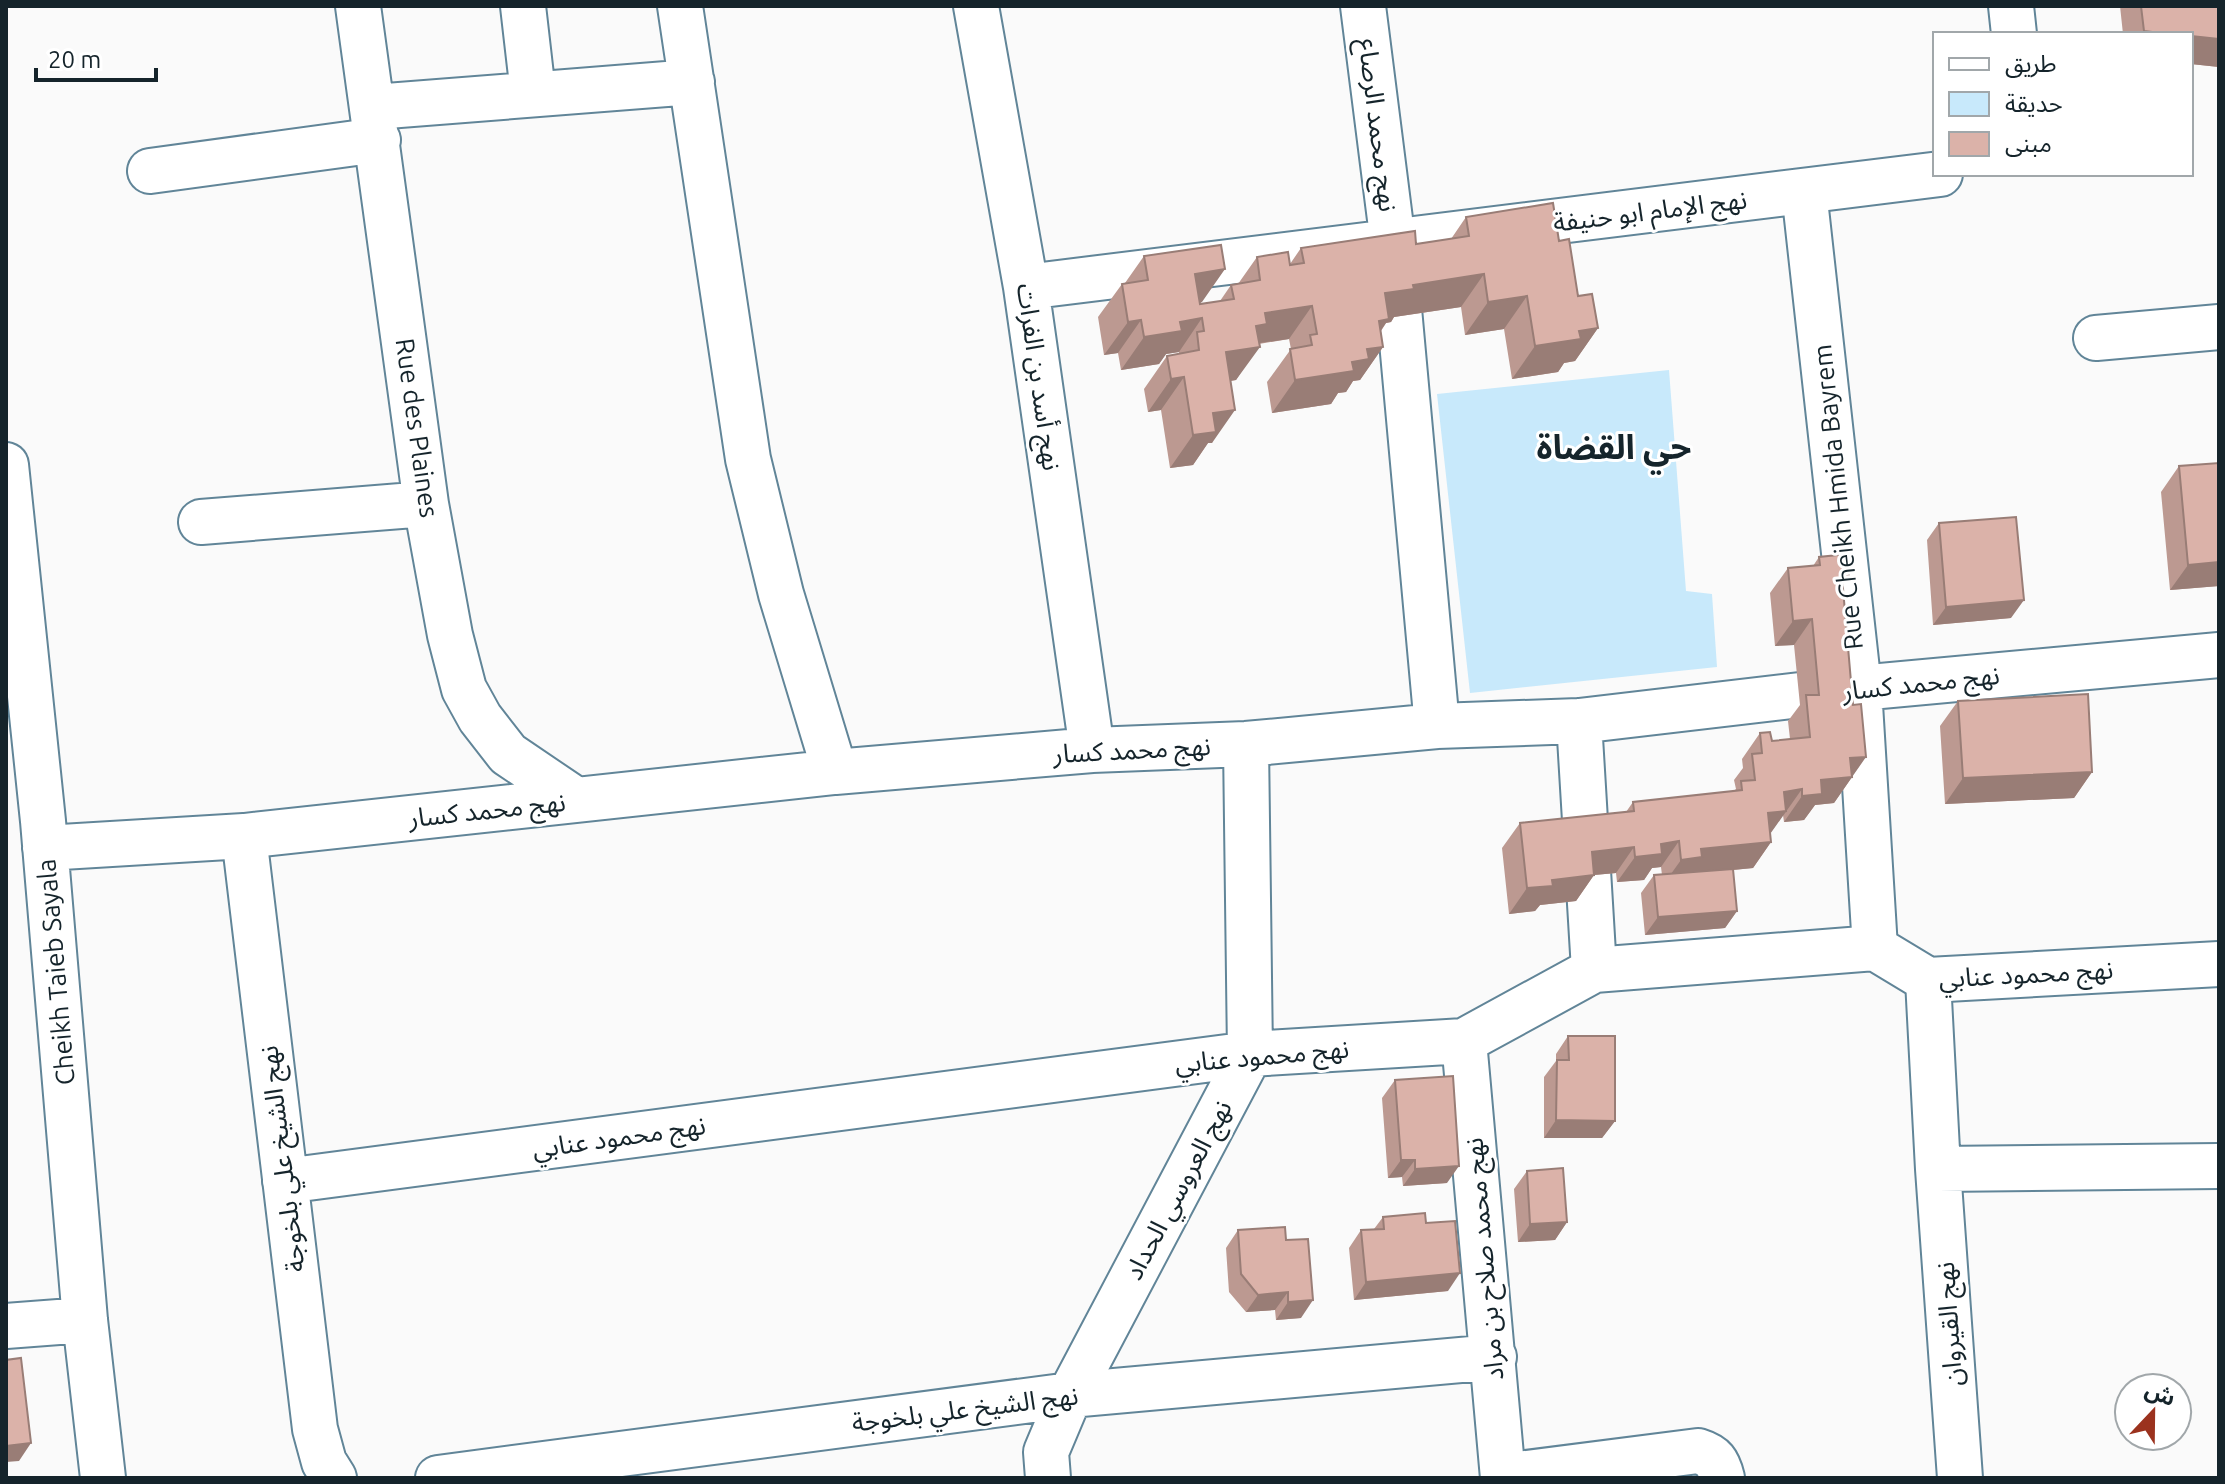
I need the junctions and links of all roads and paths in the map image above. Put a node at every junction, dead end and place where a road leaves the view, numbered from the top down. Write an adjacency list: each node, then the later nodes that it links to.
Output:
1 (358, 6): 10 (street, Rue des Plaines)
2 (523, 6): 9 (street)
3 (680, 6): 8 (street)
4 (976, 6): 15 (street, نهج أسد بن الفرات)
5 (1363, 6): 14 (street, نهج محمد الرصاع)
6 (2011, 6): 7 (street)
7 (2014, 32)
8 (692, 82): 9 (street); 27 (street)
9 (533, 93): 10 (street)
10 (376, 124): 11 (street); 19 (street, Rue des Plaines)
11 (150, 171)
12 (1933, 175): 13 (street, نهج الإمام ابو حنيفة)
13 (1804, 191): 14 (street, نهج الإمام ابو حنيفة); 22 (street, Rue Cheikh Hmida Bayrem)
14 (1393, 243): 15 (street, نهج الإمام ابو حنيفة); 24 (street, نهج محمد الرصاع)
15 (1026, 287): 26 (street, نهج أسد بن الفرات)
16 (2219, 327): 17 (street)
17 (2096, 338)
18 (7, 481): 29 (street, Cheikh Taieb Sayala)
19 (426, 504): 20 (street); 28 (street, Rue des Plaines)
20 (201, 522)
21 (2219, 655): 22 (street, نهج محمد كسار)
22 (1859, 688): 23 (street, نهج محمد كسار); 31 (street, Rue Cheikh Hmida Bayrem)
23 (1579, 721): 24 (street, نهج محمد كسار); 33 (street)
24 (1437, 726): 25 (street, نهج محمد كسار)
25 (1246, 744): 26 (street, نهج محمد كسار); 36 (street, نهج العروسي الحداد)
26 (1092, 750): 27 (street, نهج محمد كسار)
27 (835, 772): 28 (street, نهج محمد كسار)
28 (576, 800): 30 (street, نهج محمد كسار)
29 (31, 832): 30 (street, نهج محمد كسار); 40 (street, Cheikh Taieb Sayala)
30 (244, 836): 39 (street, نهج الشيخ علي بلخوجة)
31 (1875, 948): 33 (street, نهج محمود عنابي); 34 (street, نهج محمود عنابي)
32 (2219, 964): 34 (street, نهج محمود عنابي)
33 (1594, 970): 35 (street, نهج محمود عنابي)
34 (1928, 980): 38 (street, نهج القيروان)
35 (1464, 1041): 36 (street, نهج محمود عنابي); 42 (street, نهج محمد صلاح بن مراد)
36 (1250, 1054): 39 (street, نهج محمود عنابي); 43 (street, نهج العروسي الحداد)
37 (2219, 1166): 38 (street)
38 (1938, 1169): 50 (street, نهج القيروان)
39 (285, 1181): 46 (street, نهج الشيخ علي بلخوجة)
40 (85, 1320): 41 (street); 45 (street, Cheikh Taieb Sayala)
41 (6, 1326)
42 (1494, 1357): 43 (street, نهج الشيخ علي بلخوجة); 44 (street, نهج محمد صلاح بن مراد)
43 (1070, 1395): 47 (street, نهج الشيخ علي بلخوجة); 48 (street, نهج العروسي الحداد)
44 (1503, 1477): 49 (street)
45 (103, 1478)
46 (334, 1478)
47 (438, 1478)
48 (1048, 1478)
49 (1722, 1478)
50 (1960, 1478)

